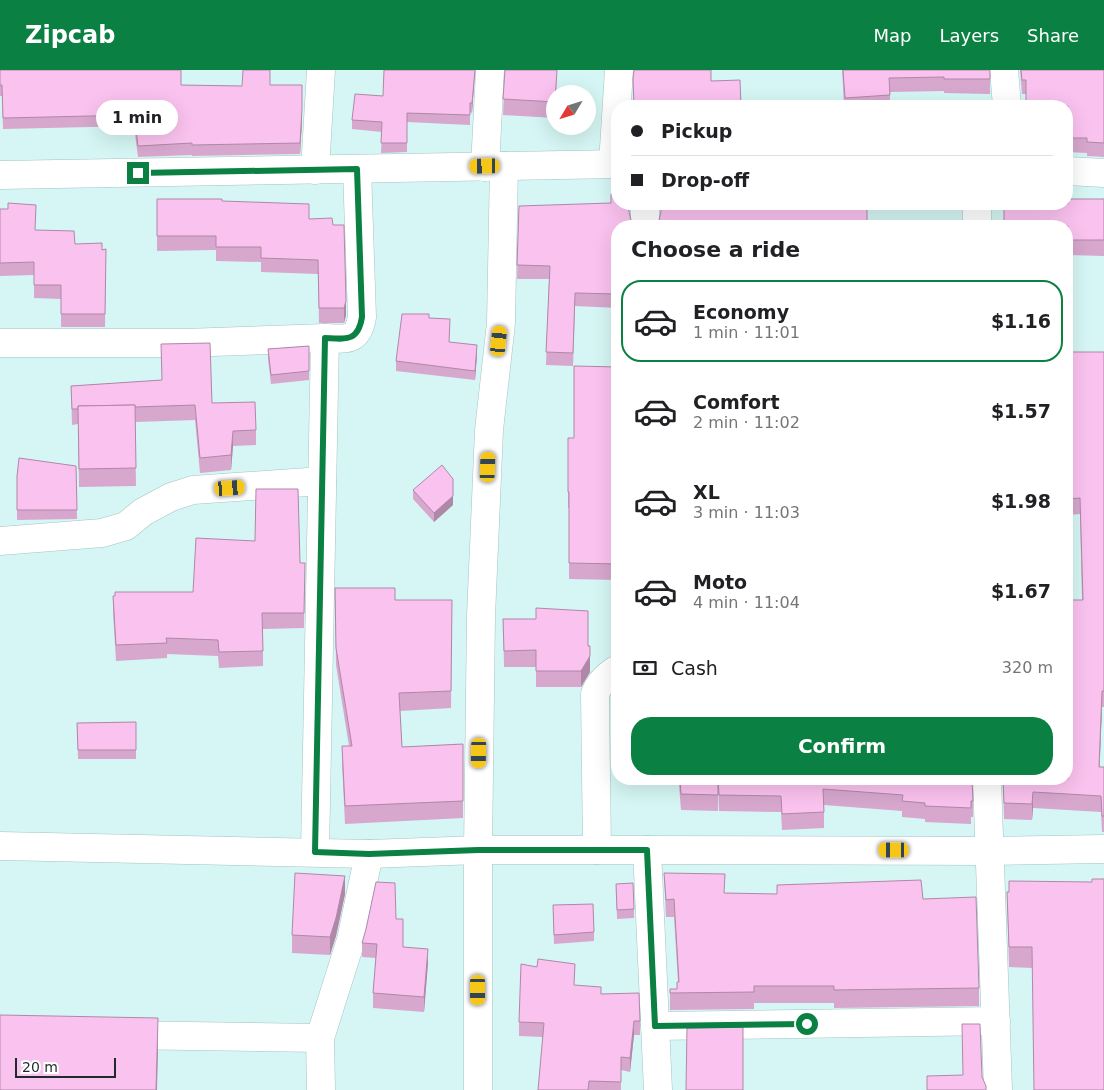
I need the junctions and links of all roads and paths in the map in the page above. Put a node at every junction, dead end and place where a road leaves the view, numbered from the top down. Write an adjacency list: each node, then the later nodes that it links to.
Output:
1 (321, 70): 10 (street)
2 (490, 70): 8 (street)
3 (618, 70): 5 (street)
4 (1004, 70): 6 (street)
5 (617, 100)
6 (1006, 100)
7 (611, 164): 8 (street)
8 (494, 166): 9 (street); 22 (street)
9 (357, 169): 10 (street); 14 (street)
10 (315, 170): 13 (street)
11 (1073, 171): 12 (street)
12 (1104, 173)
13 (0, 175)
14 (325, 338): 15 (street); 16 (street)
15 (0, 343)
16 (322, 482): 17 (street); 26 (street)
17 (0, 541)
18 (611, 674): 23 (street)
19 (987, 785): 25 (street)
20 (0, 846): 26 (street)
21 (1104, 848): 25 (street)
22 (478, 850): 23 (street); 27 (street); 33 (street)
23 (597, 850): 24 (street)
24 (647, 850): 25 (street); 29 (street)
25 (989, 851): 28 (street)
26 (315, 852): 27 (street)
27 (369, 854): 31 (street)
28 (996, 1021): 29 (street); 35 (street)
29 (655, 1026): 34 (street)
30 (97, 1034): 31 (street)
31 (320, 1038): 32 (street)
32 (321, 1090)
33 (478, 1090)
34 (658, 1090)
35 (998, 1090)

